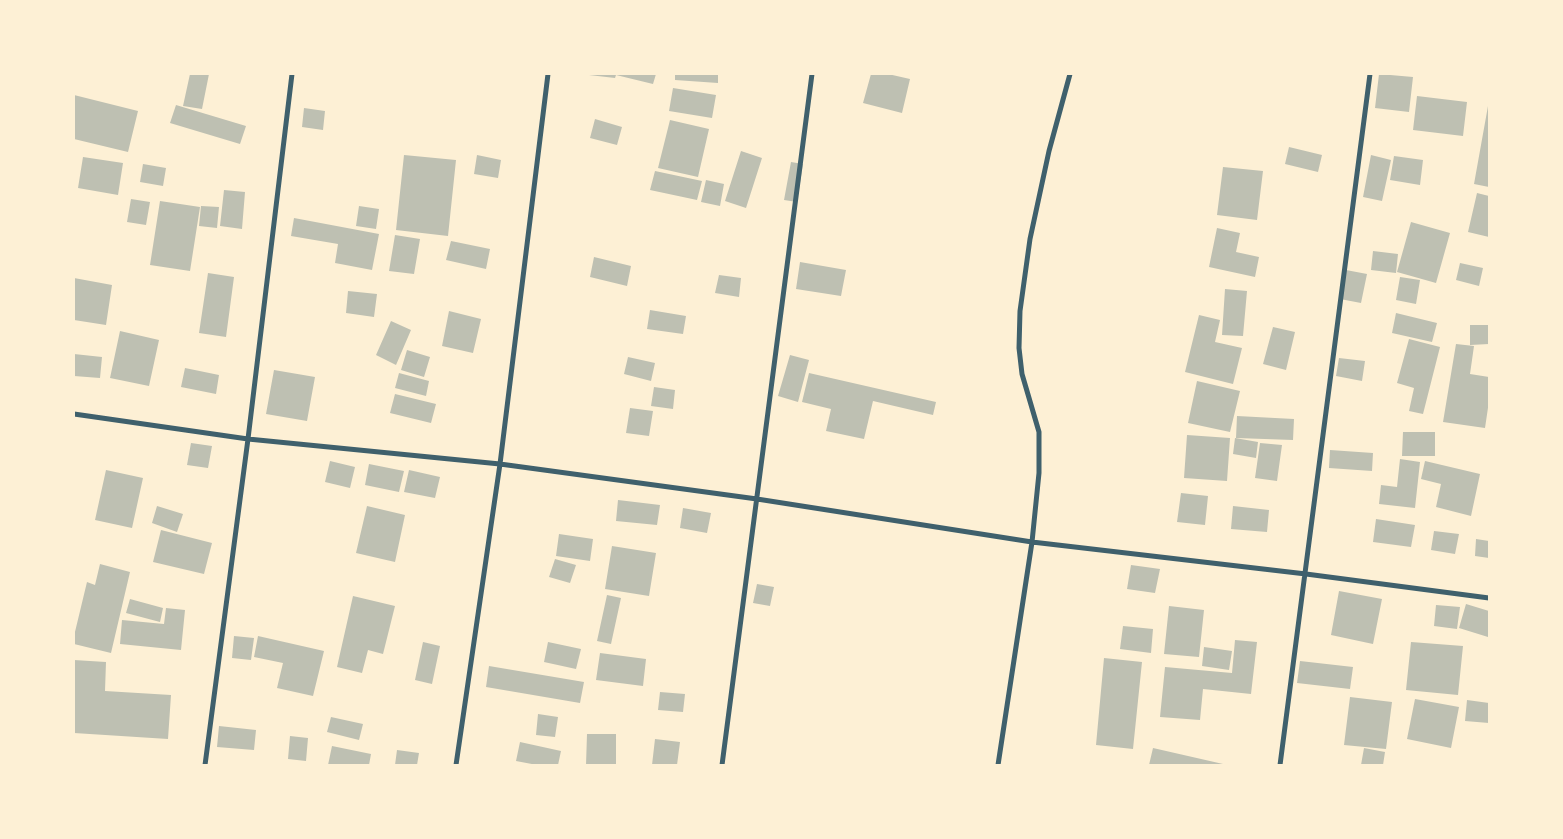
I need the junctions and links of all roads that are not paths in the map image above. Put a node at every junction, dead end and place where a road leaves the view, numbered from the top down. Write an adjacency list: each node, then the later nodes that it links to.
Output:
1 (292, 74): 7 (street)
2 (548, 74): 8 (street)
3 (812, 74): 9 (street)
4 (1070, 74): 10 (street)
5 (1370, 74): 11 (street)
6 (74, 414): 7 (street)
7 (248, 438): 8 (street); 13 (street)
8 (500, 464): 9 (street); 14 (street)
9 (757, 499): 10 (street); 15 (street)
10 (1032, 542): 11 (street); 16 (street)
11 (1306, 574): 12 (street); 17 (street)
12 (1489, 598)
13 (205, 765)
14 (456, 765)
15 (722, 765)
16 (998, 765)
17 (1280, 765)

